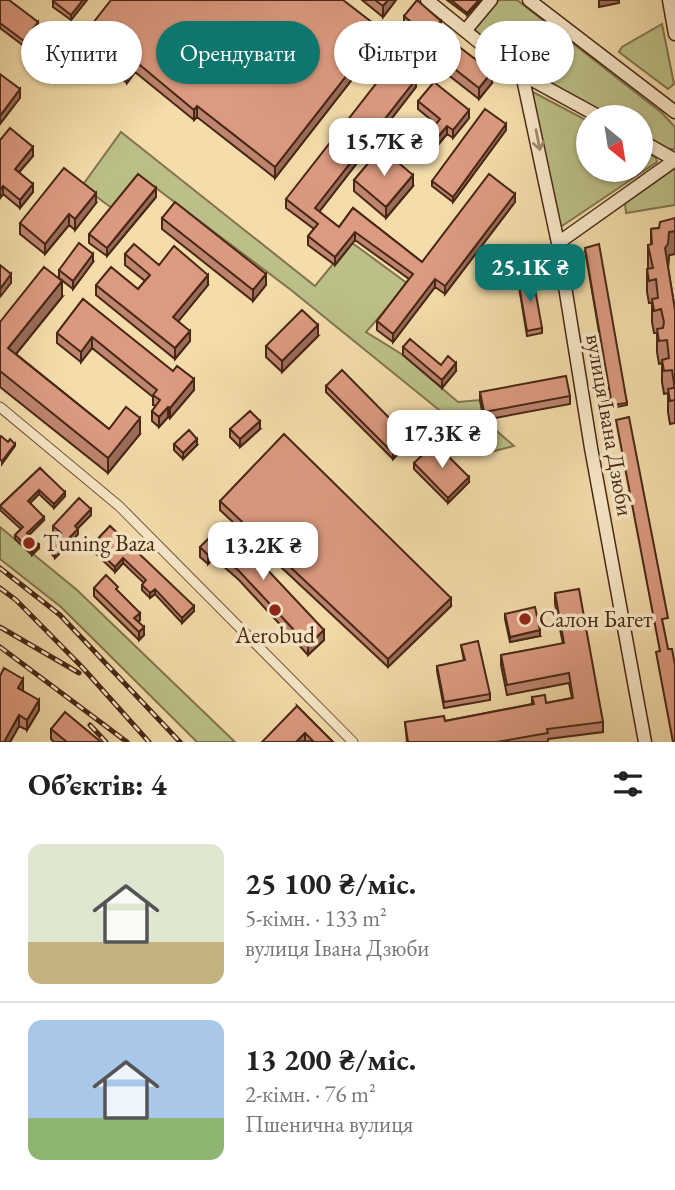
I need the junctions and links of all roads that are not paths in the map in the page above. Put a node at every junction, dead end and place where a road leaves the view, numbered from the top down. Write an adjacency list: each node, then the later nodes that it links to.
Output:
1 (427, 0): 5 (main road)
2 (491, 0): 5 (main road)
3 (529, 0): 11 (main road)
4 (669, 0): 6 (main road)
5 (465, 31): 7 (main road)
6 (675, 34)
7 (475, 38)
8 (525, 84): 14 (main road, вулиця Івана Дзюби, one-way to 14)
9 (541, 84): 10 (main road)
10 (579, 105)
11 (675, 112)
12 (653, 147): 13 (main road)
13 (675, 160): 14 (main road)
14 (558, 243): 17 (main road, вулиця Івана Дзюби)
15 (0, 407): 16 (street)
16 (353, 742)
17 (645, 742)

